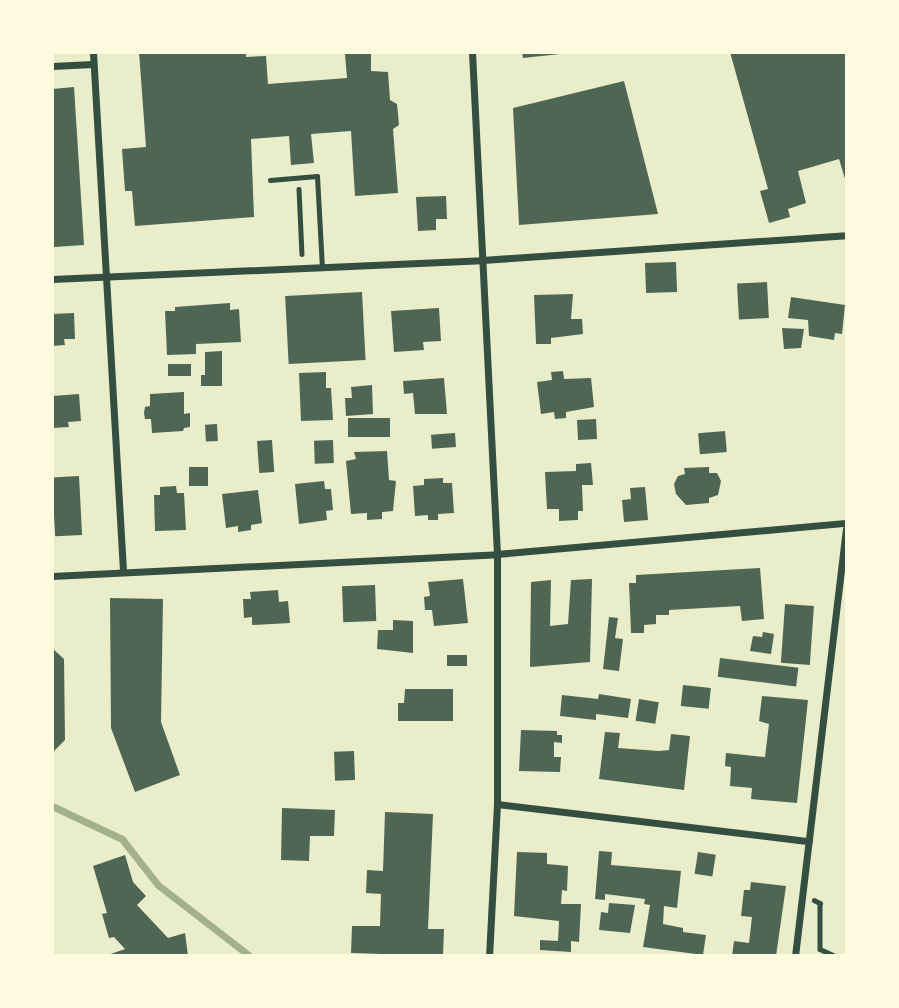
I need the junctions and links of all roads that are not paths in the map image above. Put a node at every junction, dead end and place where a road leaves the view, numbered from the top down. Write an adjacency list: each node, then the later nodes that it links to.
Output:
1 (93, 52): 3 (street)
2 (472, 52): 7 (street)
3 (93, 65): 4 (street); 9 (street)
4 (52, 66)
5 (270, 180): 8 (lane)
6 (846, 235): 7 (street)
7 (482, 260): 8 (street); 13 (street)
8 (322, 268): 9 (street)
9 (108, 278): 10 (street); 14 (street)
10 (52, 279)
11 (846, 523): 13 (street)
12 (846, 529): 17 (street)
13 (497, 554): 14 (street); 16 (street)
14 (123, 570): 15 (street)
15 (52, 576)
16 (497, 804): 17 (street); 18 (street)
17 (809, 841): 19 (street)
18 (489, 956)
19 (795, 956)

